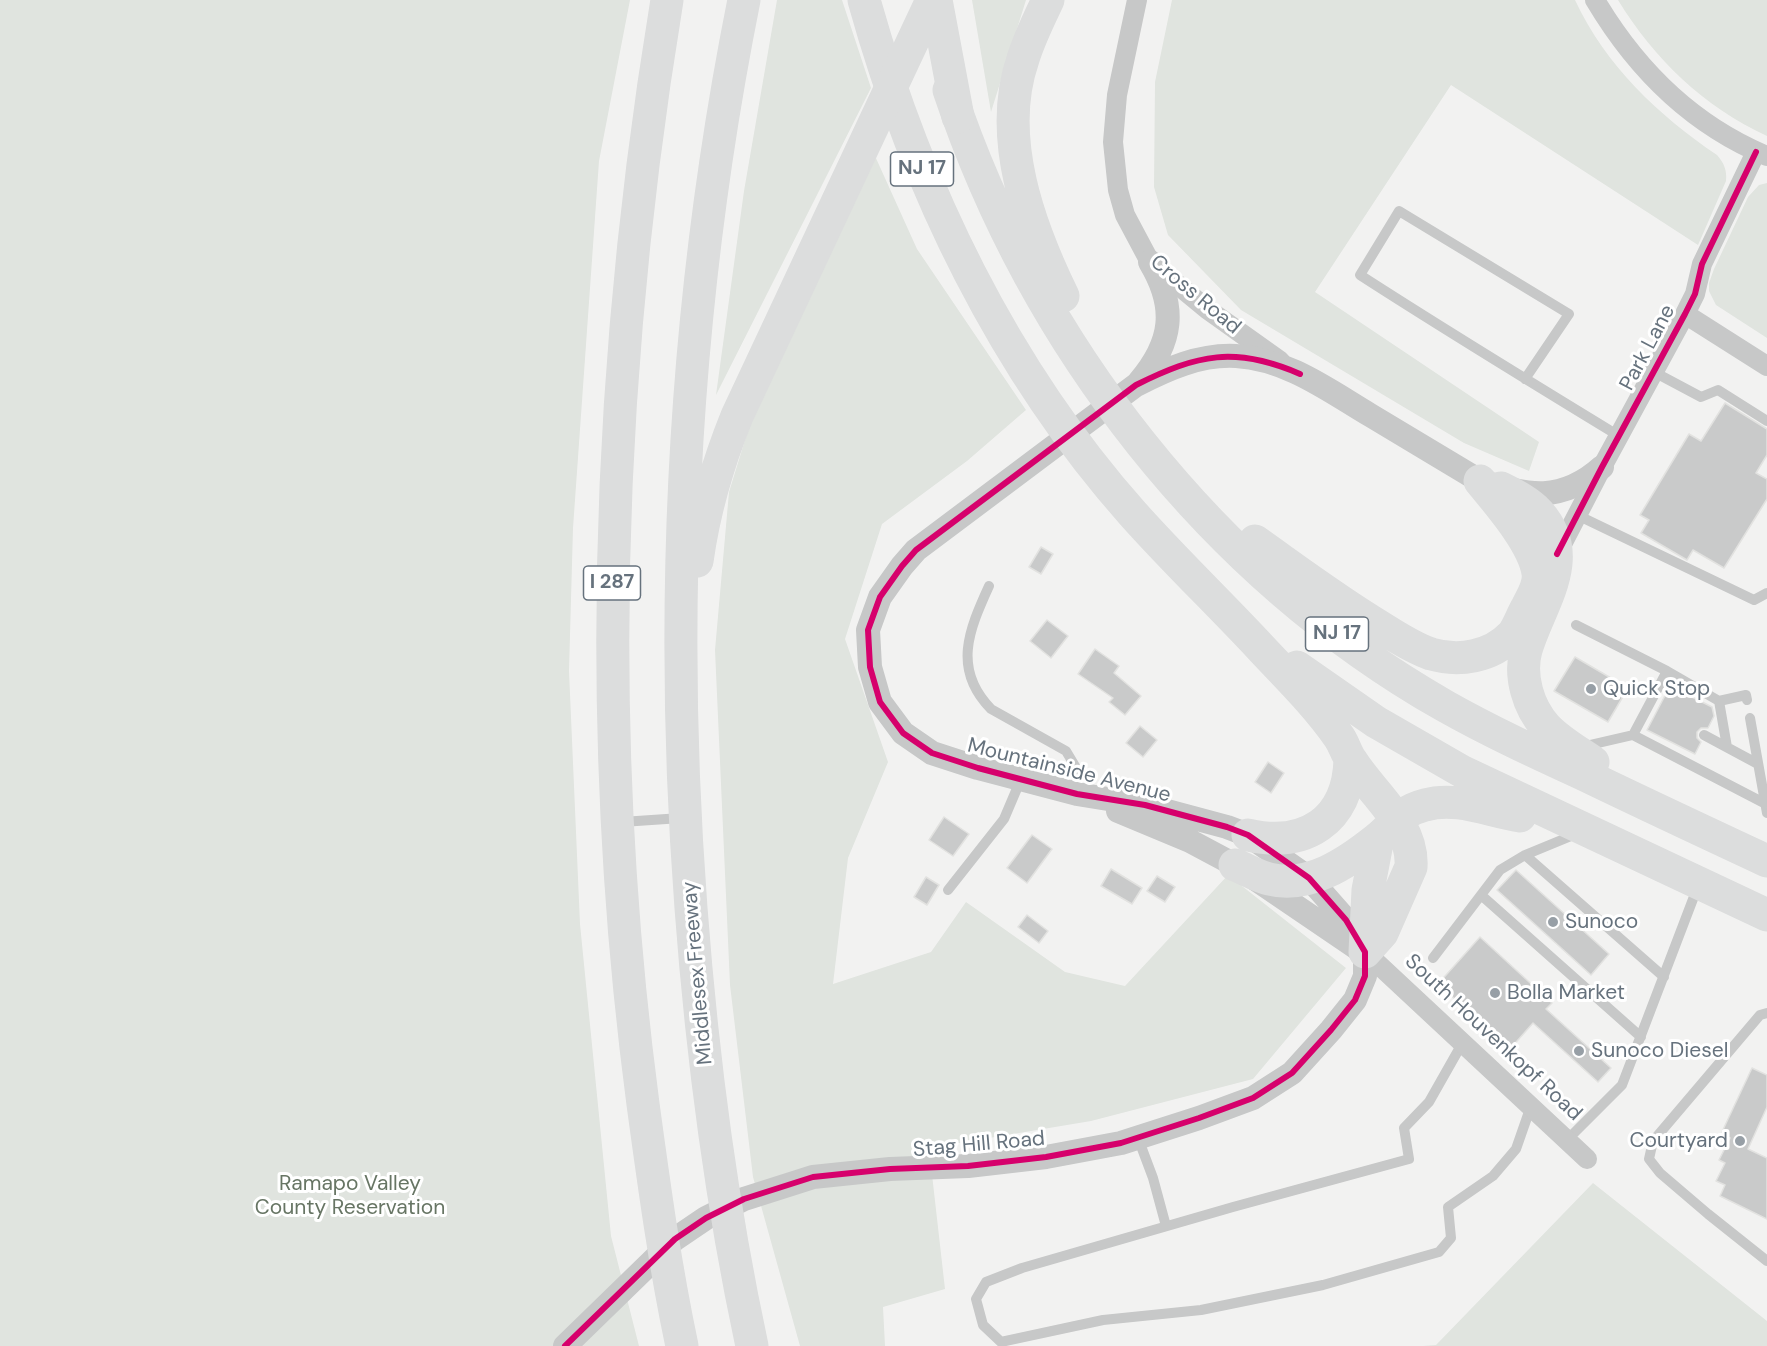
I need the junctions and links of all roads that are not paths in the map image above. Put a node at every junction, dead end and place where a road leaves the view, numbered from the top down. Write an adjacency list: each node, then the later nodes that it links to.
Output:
1 (667, 0): 45 (highway, I 287)
2 (744, 0): 44 (highway)
3 (864, 0): 29 (highway, NJ 17)
4 (924, 0): 9 (highway, NJ 17)
5 (934, 0): 9 (highway); 44 (highway)
6 (1048, 0): 19 (highway)
7 (1137, 0): 11 (street, Cross Road)
8 (1595, 0): 10 (street)
9 (958, 117): 19 (highway, NJ 17)
10 (1761, 154): 12 (street, Park Lane)
11 (1150, 262): 15 (street, Cross Road); 17 (street, Mountainside Avenue)
12 (1685, 314): 13 (street); 14 (street, Park Lane)
13 (1767, 366)
14 (1654, 372): 18 (lane); 20 (street, Park Lane)
15 (1300, 374): 17 (street, Mountainside Avenue); 23 (street, Cross Road)
16 (1525, 379): 16 (lane); 20 (lane)
17 (1136, 385): 41 (street, Mountainside Avenue)
18 (1767, 421)
19 (1137, 436): 22 (highway, NJ 17)
20 (1619, 436): 21 (street, Park Lane)
21 (1602, 467): 23 (street); 24 (street, Park Lane)
22 (1171, 480): 26 (highway); 46 (highway, NJ 17)
23 (1491, 484): 25 (highway); 26 (highway)
24 (1577, 516): 25 (street, Park Lane); 28 (lane)
25 (1557, 554): 26 (highway); 38 (highway)
26 (1539, 584)
27 (989, 586): 42 (lane)
28 (1767, 593)
29 (1213, 596): 39 (highway); 47 (highway, NJ 17)
30 (1576, 625): 31 (lane)
31 (1667, 671): 33 (lane); 35 (lane)
32 (1747, 700): 33 (lane)
33 (1719, 701): 37 (lane)
34 (1750, 718): 40 (lane)
35 (1633, 735): 38 (lane); 43 (lane)
36 (1704, 735): 37 (lane)
37 (1727, 747): 40 (lane)
38 (1573, 749): 46 (highway)
39 (1350, 760): 48 (highway); 49 (highway)
40 (1758, 764): 43 (lane)
41 (1021, 779): 42 (street, Mountainside Avenue); 55 (lane)
42 (1077, 794): 49 (street, Mountainside Avenue); 52 (street, Mountainside Avenue)
43 (1766, 808)
44 (685, 818): 45 (lane); 72 (highway, Middlesex Freeway)
45 (616, 822): 71 (highway, I 287)
46 (1689, 824): 51 (highway, NJ 17)
47 (1577, 827): 48 (highway); 50 (lane); 54 (highway, NJ 17)
48 (1387, 829): 53 (highway); 58 (highway)
49 (1248, 835): 53 (street, Mountainside Avenue)
50 (1525, 855): 56 (lane); 60 (lane)
51 (1767, 861)
52 (1235, 865): 53 (highway); 58 (street, Mountainside Avenue)
53 (1309, 879): 58 (street, Mountainside Avenue)
54 (1699, 883): 57 (highway, NJ 17); 60 (lane)
55 (948, 890)
56 (1481, 895): 59 (lane); 62 (lane)
57 (1767, 915)
58 (1365, 952): 63 (street, South Houvenkopf Road); 65 (street, Stag Hill Road)
59 (1433, 958)
60 (1664, 978): 62 (lane)
61 (1767, 1013): 69 (lane)
62 (1641, 1037): 66 (lane)
63 (1463, 1042): 64 (street, South Houvenkopf Road); 68 (lane)
64 (1531, 1106): 66 (street, South Houvenkopf Road); 68 (lane)
65 (1137, 1138): 68 (lane); 70 (street, Stag Hill Road)
66 (1567, 1140): 67 (street, South Houvenkopf Road)
67 (1587, 1159)
68 (1166, 1226)
69 (1767, 1260)
70 (565, 1346)
71 (682, 1346)
72 (752, 1346)

